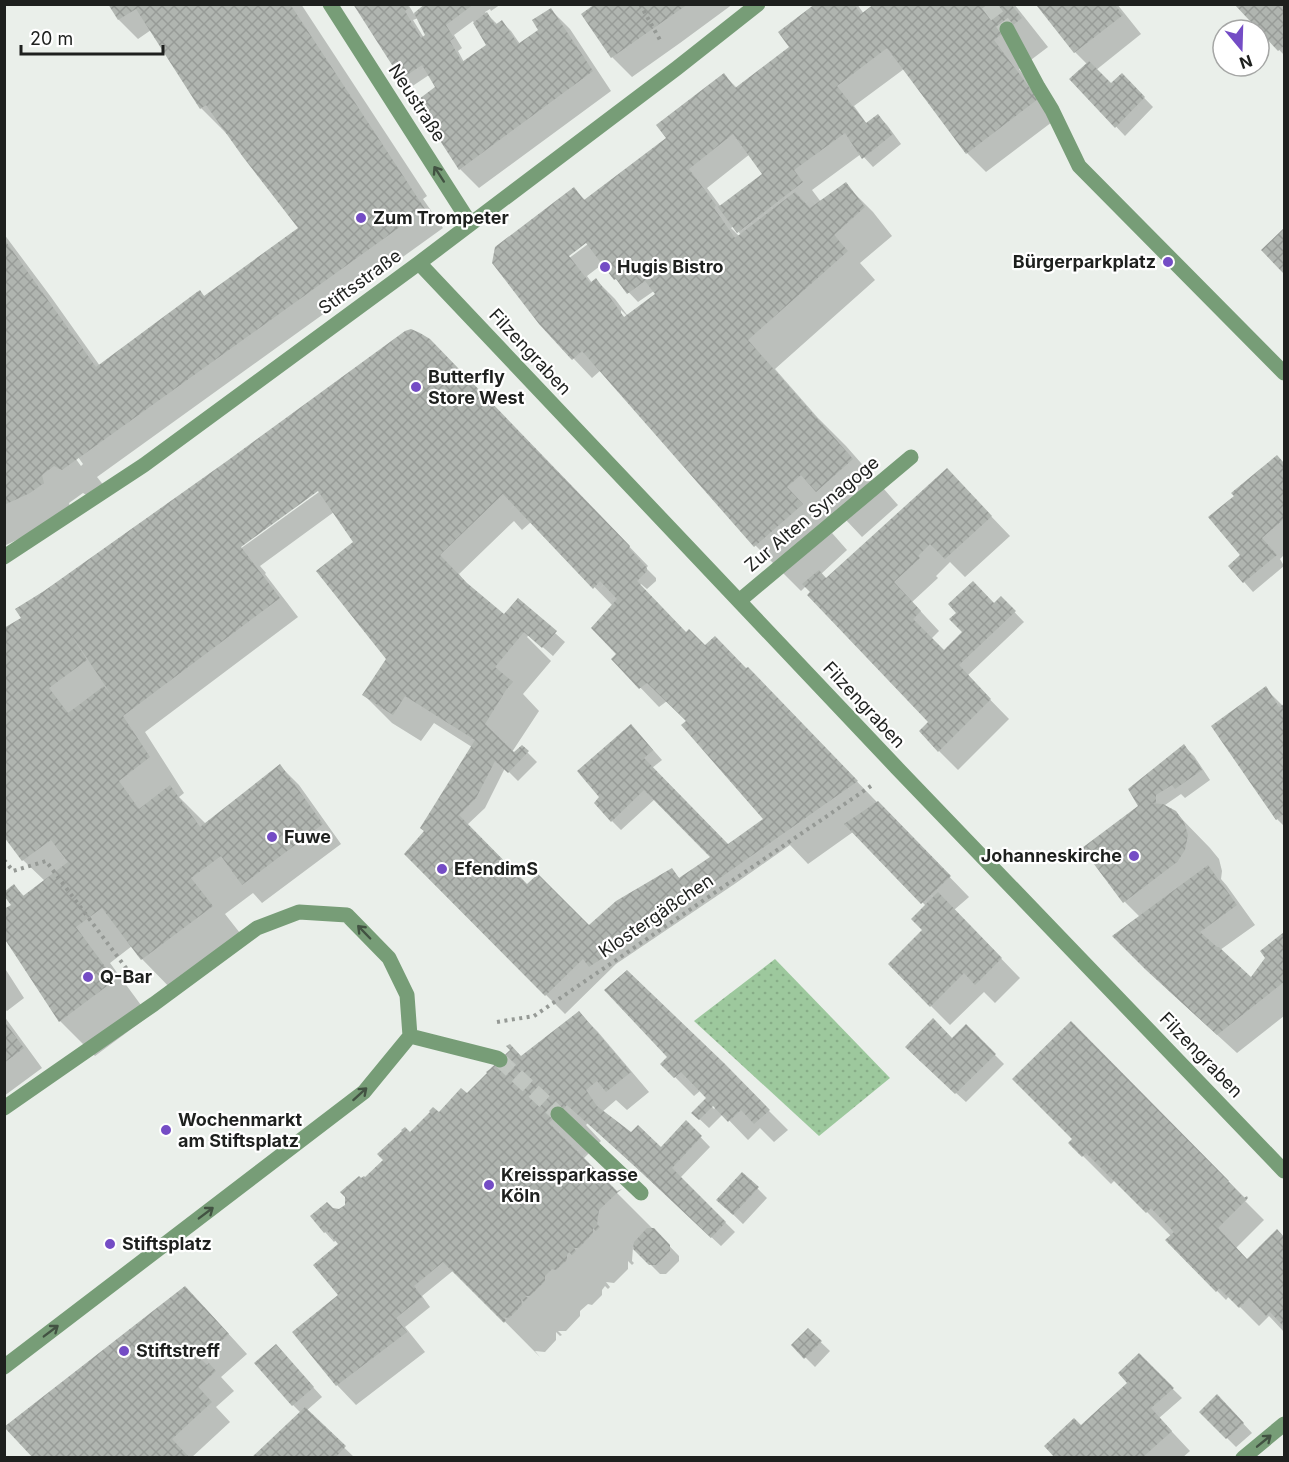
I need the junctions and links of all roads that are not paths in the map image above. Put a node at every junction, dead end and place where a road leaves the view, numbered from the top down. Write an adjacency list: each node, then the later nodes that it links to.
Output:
1 (330, 4): 4 (street, Neustraße, one-way to 1)
2 (758, 4): 4 (street, Stiftsstraße)
3 (1008, 29): 6 (street)
4 (470, 223): 5 (street, Stiftsstraße)
5 (419, 263): 8 (street, Stiftsstraße); 9 (street, Filzengraben)
6 (1284, 374)
7 (910, 457): 9 (street, Zur Alten Synagoge)
8 (4, 557)
9 (739, 601): 14 (street, Filzengraben)
10 (410, 1036): 11 (street); 12 (street, one-way to 12); 16 (street, one-way to 10)
11 (500, 1060)
12 (4, 1108)
13 (558, 1114): 15 (street)
14 (1284, 1171)
15 (641, 1193)
16 (4, 1367)
17 (1284, 1424): 18 (street, one-way to 17)
18 (1243, 1458)

